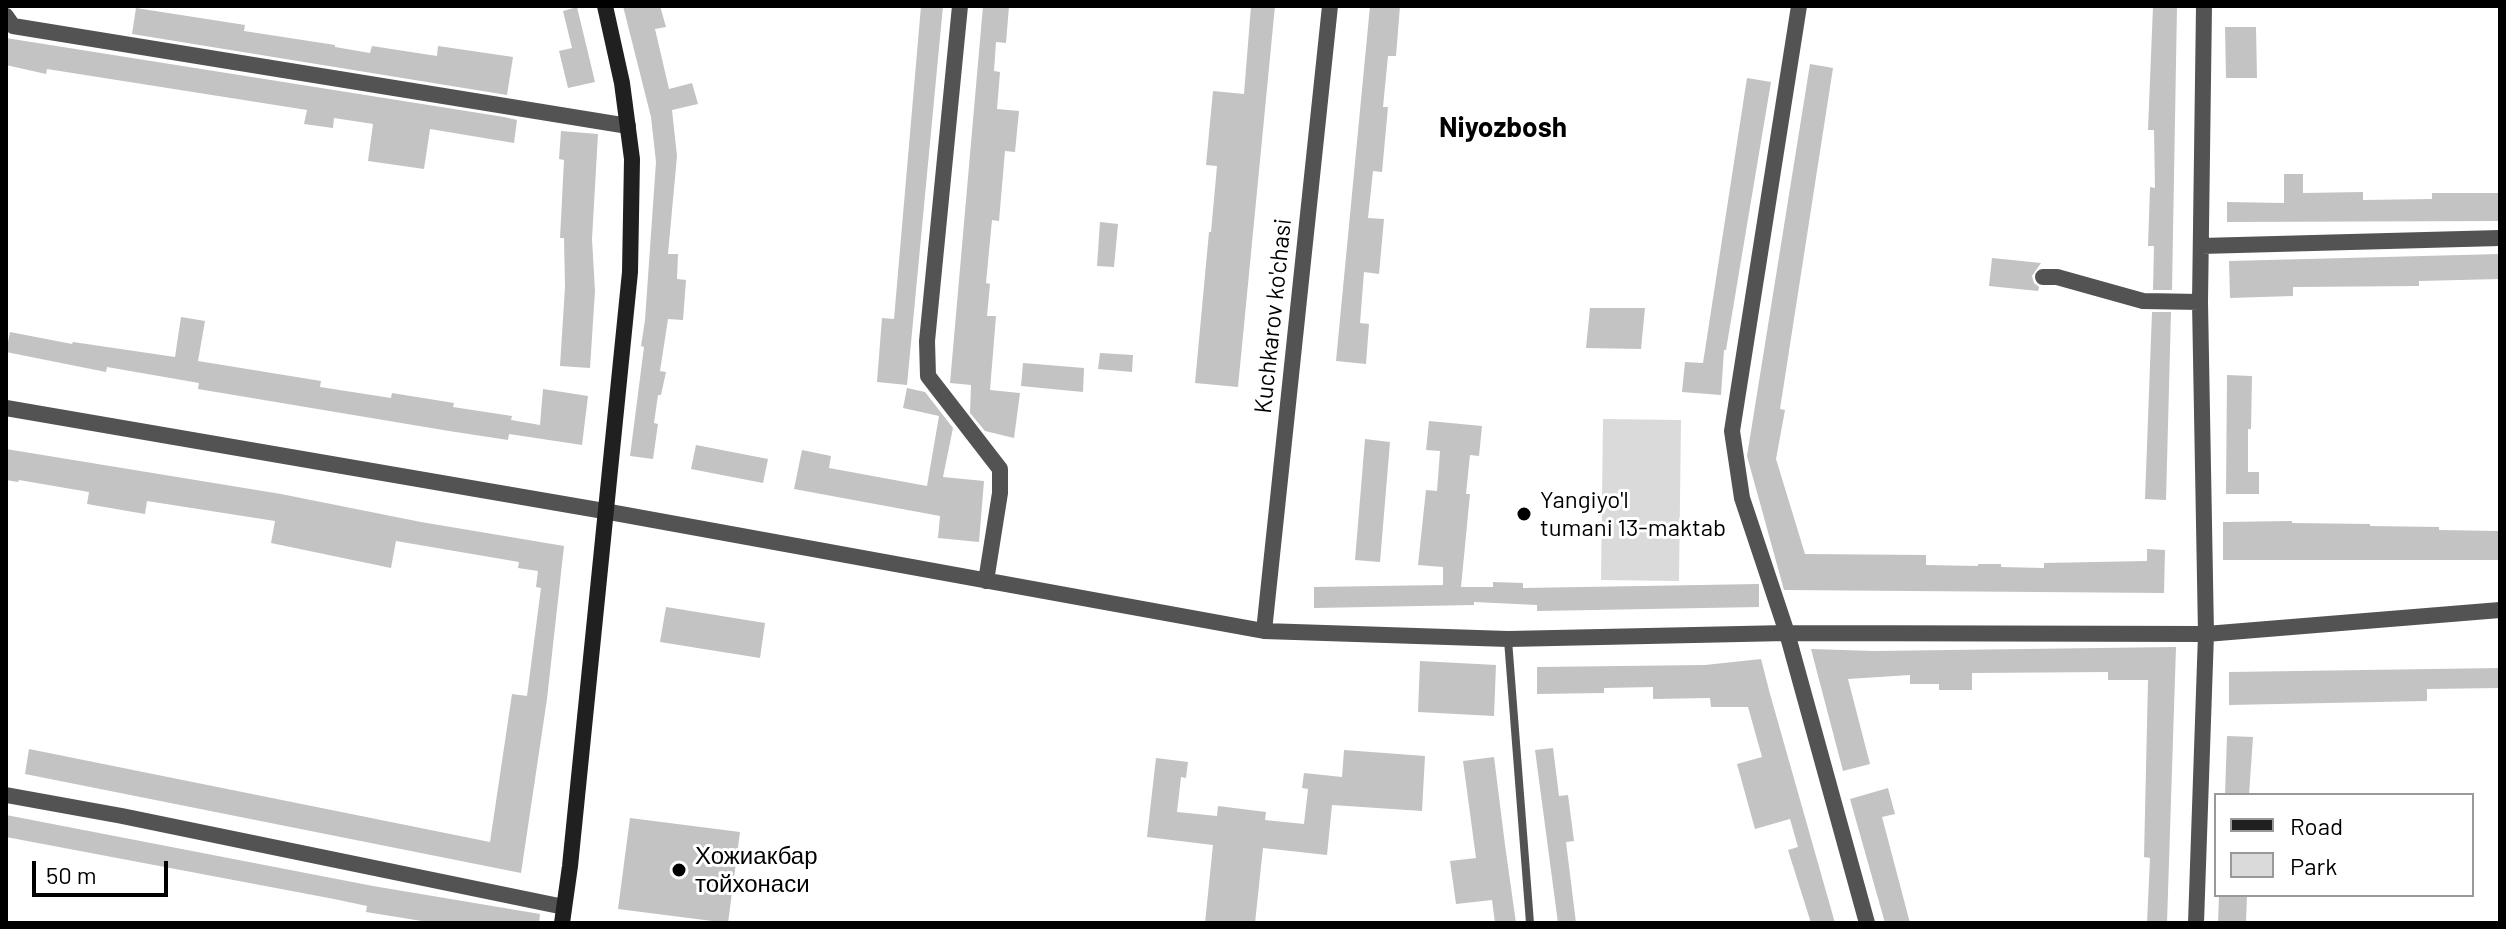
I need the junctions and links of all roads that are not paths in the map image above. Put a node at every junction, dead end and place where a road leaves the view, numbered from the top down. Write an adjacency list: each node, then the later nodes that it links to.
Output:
1 (605, 6): 7 (main road)
2 (960, 6): 14 (street)
3 (1330, 6): 16 (street, Kuchkarov ko'chasi)
4 (1799, 6): 17 (street)
5 (2204, 6): 9 (street)
6 (6, 16): 7 (street)
7 (628, 126): 13 (main road)
8 (2500, 238): 9 (street)
9 (2201, 246): 11 (street)
10 (2043, 277): 11 (street)
11 (2200, 302): 18 (street)
12 (6, 408): 13 (street)
13 (604, 511): 14 (street); 21 (main road)
14 (986, 581): 16 (street)
15 (2500, 610): 18 (street)
16 (1264, 631): 19 (street)
17 (1787, 633): 18 (street); 19 (street); 23 (street)
18 (2206, 634): 24 (street)
19 (1508, 639): 22 (lane)
20 (6, 795): 21 (street)
21 (563, 915)
22 (1530, 923)
23 (1867, 923)
24 (2196, 923)

